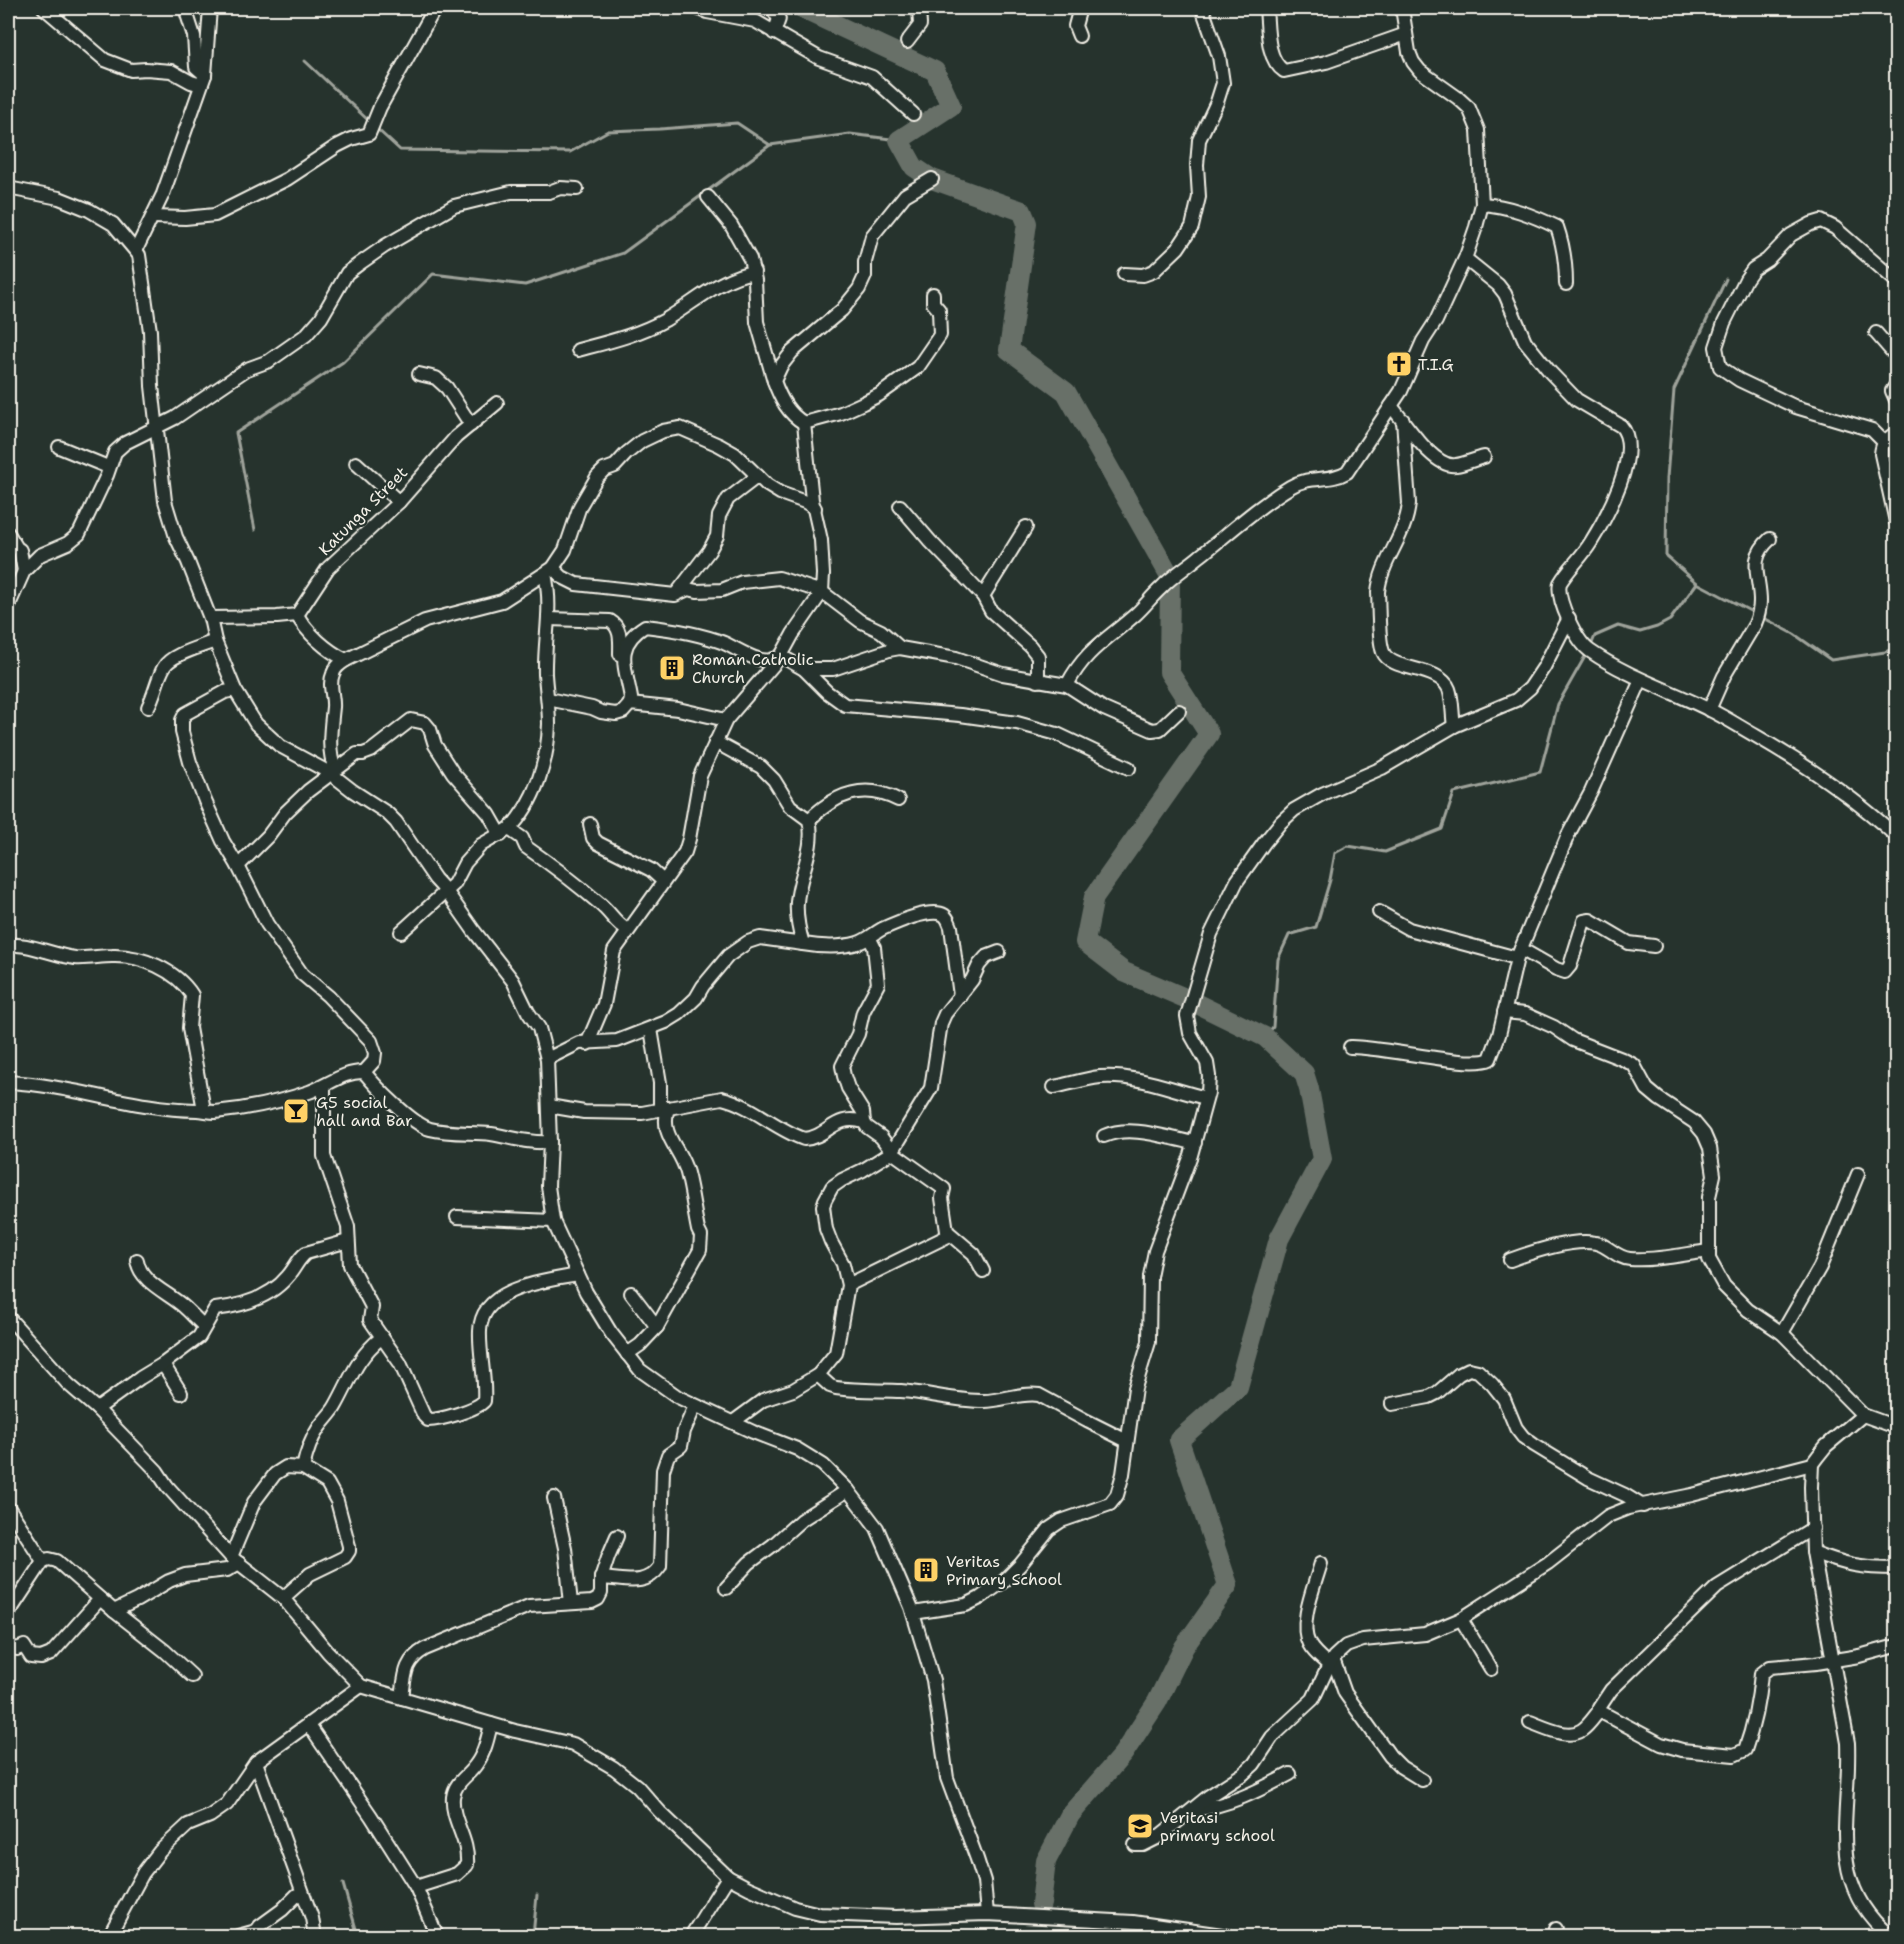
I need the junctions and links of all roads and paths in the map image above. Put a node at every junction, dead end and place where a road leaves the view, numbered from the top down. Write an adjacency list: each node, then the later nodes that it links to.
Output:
1 (44, 8): 17 (street)
2 (185, 8): 17 (street)
3 (210, 8): 17 (street)
4 (435, 8): 24 (street)
5 (697, 8): 12 (street)
6 (770, 8): 12 (street); 13 (street)
7 (919, 8): 16 (street)
8 (1080, 8): 15 (street)
9 (1202, 8): 28 (street)
10 (1266, 8): 14 (street)
11 (1402, 8): 14 (street)
12 (760, 23): 13 (street)
13 (774, 33): 18 (street)
14 (1406, 34): 23 (street)
15 (1078, 36)
16 (908, 42)
17 (203, 80): 24 (street)
18 (913, 114)
19 (932, 179): 36 (street)
20 (8, 188): 25 (street)
21 (577, 189): 44 (street)
22 (708, 197): 27 (street)
23 (1482, 204): 26 (street); 30 (street)
24 (153, 217): 25 (street)
25 (136, 250): 44 (street)
26 (1466, 256): 40 (street); 69 (street)
27 (754, 272): 33 (street); 36 (street)
28 (1124, 274)
29 (1896, 281): 46 (street)
30 (1566, 284)
31 (933, 294): 42 (street)
32 (1876, 333): 34 (street)
33 (578, 350)
34 (1896, 356)
35 (419, 374): 43 (street)
36 (774, 381): 42 (street)
37 (1896, 385): 38 (street)
38 (1896, 400)
39 (497, 403): 43 (street, Katunga Street)
40 (1392, 406): 41 (street); 79 (street)
41 (1403, 420): 48 (street); 87 (street)
42 (804, 423): 54 (street)
43 (471, 425): 52 (street, Katunga Street)
44 (156, 426): 50 (street); 68 (street)
45 (1896, 433): 46 (street)
46 (1884, 442): 55 (street)
47 (59, 447): 50 (street)
48 (1484, 457)
49 (356, 463): 52 (street)
50 (108, 467): 60 (street)
51 (758, 476): 54 (street); 62 (street); 64 (street)
52 (399, 502): 67 (street, Katunga Street)
53 (900, 506): 65 (street)
54 (815, 508): 63 (street)
55 (1896, 522)
56 (1026, 527): 65 (street)
57 (8, 533): 59 (street)
58 (1770, 539): 84 (street)
59 (21, 550): 60 (street); 61 (street)
60 (45, 553): 61 (street)
61 (24, 571): 66 (street)
62 (549, 571): 64 (street); 70 (street); 75 (street)
63 (822, 592): 64 (street); 72 (street); 73 (street)
64 (675, 595)
65 (983, 596): 78 (street)
66 (8, 607)
67 (297, 615): 68 (street); 75 (street)
68 (210, 618): 71 (street)
69 (1569, 618): 77 (street); 87 (street)
70 (549, 619): 74 (street); 81 (street)
71 (215, 640): 80 (street); 83 (street)
72 (900, 648): 76 (street); 78 (street)
73 (781, 656): 74 (street); 76 (street); 86 (street)
74 (623, 659): 82 (street)
75 (346, 660): 90 (street)
76 (804, 669): 89 (street)
77 (1641, 680): 84 (street); 107 (street)
78 (1038, 681): 79 (street)
79 (1067, 686): 85 (street)
80 (235, 690): 90 (street); 96 (street)
81 (549, 699): 82 (street); 94 (street)
82 (630, 704): 86 (street)
83 (148, 707)
84 (1709, 710): 95 (street)
85 (1179, 711)
86 (726, 720): 88 (street)
87 (1454, 726): 118 (street)
88 (715, 742): 92 (street); 97 (street)
89 (1129, 768)
90 (333, 771): 94 (street); 96 (street); 98 (street)
91 (898, 800): 92 (street)
92 (809, 820): 104 (street)
93 (590, 824): 97 (street)
94 (505, 832): 98 (street); 100 (street)
95 (1896, 836)
96 (238, 866): 114 (street)
97 (663, 881): 100 (street)
98 (446, 891): 101 (street); 113 (street)
99 (1379, 912): 107 (street)
100 (627, 930): 111 (street)
101 (401, 932)
102 (870, 939): 104 (street); 108 (street); 122 (street)
103 (8, 944): 121 (street)
104 (803, 944): 110 (street)
105 (1654, 946): 107 (street)
106 (999, 952): 108 (street)
107 (1519, 953): 109 (street)
108 (960, 996): 126 (street)
109 (1504, 1012): 112 (street); 132 (street)
110 (651, 1029): 111 (street); 120 (street)
111 (587, 1044): 113 (street)
112 (1350, 1047)
113 (547, 1059): 119 (street)
114 (364, 1072): 116 (street); 124 (street)
115 (8, 1082): 121 (street)
116 (324, 1087): 121 (street); 131 (street)
117 (1054, 1087): 118 (street)
118 (1206, 1098): 125 (street)
119 (549, 1107): 120 (street); 124 (street)
120 (664, 1109): 122 (street); 141 (street)
121 (204, 1110)
122 (864, 1122): 126 (street)
123 (1104, 1136): 125 (street)
124 (550, 1142): 129 (street)
125 (1195, 1143): 154 (street)
126 (892, 1152): 130 (street); 137 (street)
127 (1858, 1174): 142 (street)
128 (457, 1217): 129 (street)
129 (553, 1221): 136 (street)
130 (950, 1235): 135 (street); 137 (street)
131 (348, 1241): 140 (street); 143 (street)
132 (1709, 1251): 134 (street); 142 (street)
133 (137, 1260): 140 (street)
134 (1510, 1260)
135 (983, 1271)
136 (578, 1275): 143 (street); 144 (street)
137 (848, 1284): 146 (street)
138 (631, 1293): 141 (street)
139 (8, 1317): 150 (street)
140 (204, 1326): 145 (street)
141 (657, 1327): 144 (street)
142 (1782, 1333): 151 (street)
143 (381, 1338): 156 (street)
144 (627, 1354): 149 (street)
145 (163, 1364): 147 (street); 150 (street)
146 (818, 1375): 152 (street); 154 (street)
147 (182, 1393)
148 (1392, 1404): 159 (street)
149 (695, 1406): 152 (street); 168 (street)
150 (97, 1409): 164 (street)
151 (1863, 1415): 153 (street); 155 (street)
152 (733, 1422): 157 (street)
153 (1896, 1427)
154 (1127, 1441): 175 (street)
155 (1812, 1464): 159 (street); 161 (street)
156 (303, 1468): 164 (street); 170 (street)
157 (848, 1490): 169 (street); 175 (street)
158 (554, 1498): 172 (street)
159 (1643, 1506): 176 (street)
160 (8, 1507): 165 (street)
161 (1813, 1528): 163 (street); 185 (street)
162 (618, 1536): 168 (street)
163 (1813, 1552): 167 (street); 179 (street)
164 (235, 1560): 170 (street); 173 (street)
165 (44, 1561): 171 (street); 174 (street)
166 (1321, 1563): 180 (street)
167 (1896, 1568)
168 (601, 1578): 172 (street)
169 (726, 1588)
170 (283, 1598): 183 (street)
171 (100, 1599): 173 (street); 177 (street)
172 (571, 1603): 184 (street)
173 (114, 1611): 182 (street)
174 (8, 1613)
175 (913, 1613): 197 (street)
176 (1461, 1619): 180 (street); 181 (street)
177 (8, 1646)
178 (1896, 1646): 179 (street)
179 (1833, 1660): 185 (street); 205 (street)
180 (1331, 1662): 191 (street); 192 (street)
181 (1491, 1669)
182 (192, 1676)
183 (361, 1686): 184 (street); 187 (street)
184 (402, 1698): 188 (street)
185 (1599, 1711): 186 (street)
186 (1530, 1722)
187 (308, 1724): 189 (street); 195 (street)
188 (491, 1724): 194 (street); 195 (street)
189 (256, 1762): 199 (street); 201 (street)
190 (1290, 1774): 192 (street)
191 (1422, 1780)
192 (1191, 1810): 193 (street)
193 (1135, 1845)
194 (728, 1877): 197 (street); 203 (street)
195 (416, 1887): 202 (street)
196 (297, 1895): 198 (street)
197 (987, 1914): 204 (street)
198 (255, 1934): 200 (street)
199 (108, 1936)
200 (238, 1936)
201 (315, 1936)
202 (436, 1936)
203 (691, 1936)
204 (1229, 1936)
205 (1890, 1936)

